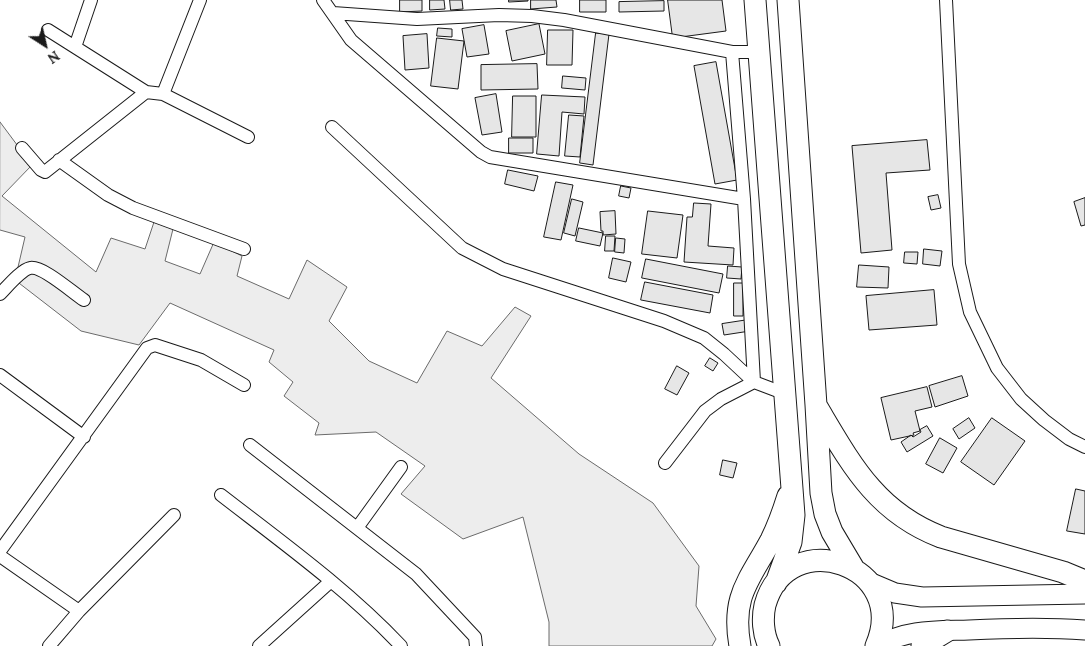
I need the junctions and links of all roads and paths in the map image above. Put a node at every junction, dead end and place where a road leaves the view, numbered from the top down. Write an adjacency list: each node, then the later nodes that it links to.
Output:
1 (91, 0): 9 (street)
2 (200, 0): 13 (street)
3 (323, 0): 7 (street)
4 (755, 0): 11 (main road)
5 (788, 0): 26 (main road)
6 (946, 0): 29 (street)
7 (333, 13): 10 (street); 18 (street)
8 (48, 30): 9 (street)
9 (75, 47): 12 (street)
10 (732, 52): 11 (street); 18 (street)
11 (759, 52): 25 (main road)
12 (146, 92): 13 (street); 17 (street)
13 (163, 94): 15 (street)
14 (332, 127): 23 (street)
15 (248, 137)
16 (22, 148): 17 (street)
17 (59, 160): 19 (street)
18 (744, 199): 23 (street)
19 (244, 249)
20 (0, 294): 21 (street)
21 (84, 300)
22 (0, 375): 27 (street)
23 (754, 382): 25 (street); 30 (street)
24 (244, 385): 27 (street)
25 (783, 393): 32 (main road)
26 (816, 405): 38 (main road); 40 (main road)
27 (84, 437): 36 (street)
28 (250, 445): 35 (street)
29 (1085, 447)
30 (665, 463)
31 (401, 467): 35 (street)
32 (792, 484): 41 (main road); 50 (main road)
33 (221, 495): 39 (street)
34 (174, 516): 43 (street)
35 (357, 528): 49 (street)
36 (0, 551)
37 (0, 556): 43 (street)
38 (862, 576): 41 (main road); 42 (main road); 52 (main road)
39 (331, 581): 47 (street); 48 (street)
40 (1085, 582)
41 (776, 583): 51 (main road)
42 (1085, 594)
43 (79, 611): 46 (street)
44 (1085, 630): 45 (main road)
45 (947, 631): 52 (main road); 53 (main road)
46 (49, 646)
47 (259, 646)
48 (401, 646)
49 (476, 646)
50 (740, 646)
51 (769, 646)
52 (877, 646)
53 (922, 646)

